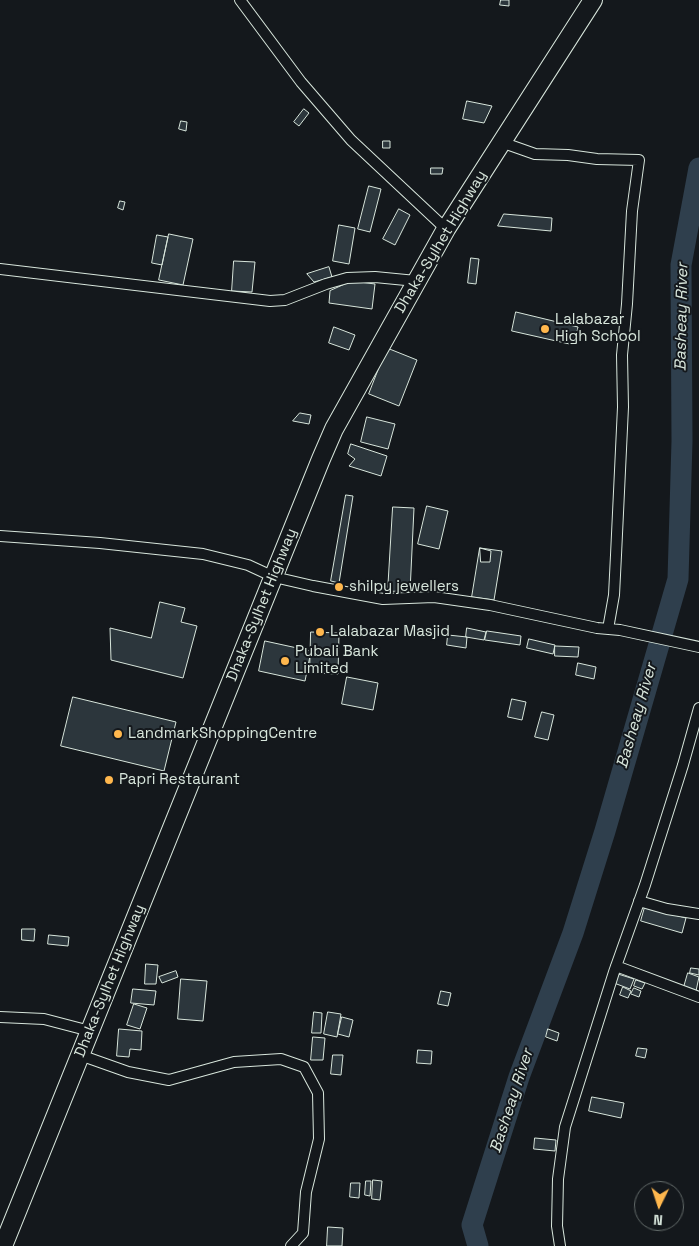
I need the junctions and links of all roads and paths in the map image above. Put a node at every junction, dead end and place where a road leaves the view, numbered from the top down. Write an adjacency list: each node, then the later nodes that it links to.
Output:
1 (240, 0): 4 (street)
2 (593, 0): 3 (highway, Dhaka-Sylhet Highway)
3 (501, 142): 4 (highway, Dhaka-Sylhet Highway); 9 (street)
4 (446, 229): 6 (highway, Dhaka-Sylhet Highway)
5 (0, 269): 6 (street)
6 (416, 281): 8 (highway, Dhaka-Sylhet Highway)
7 (0, 536): 8 (street)
8 (274, 577): 9 (street); 17 (highway, Dhaka-Sylhet Highway)
9 (608, 629): 10 (street)
10 (694, 646)
11 (699, 708): 12 (street)
12 (639, 901): 13 (street); 14 (street)
13 (699, 914)
14 (616, 966): 15 (street); 21 (street)
15 (699, 997)
16 (0, 1017): 17 (street)
17 (90, 1031): 18 (highway, Dhaka-Sylhet Highway)
18 (80, 1055): 19 (highway, Dhaka-Sylhet Highway); 20 (street)
19 (3, 1246)
20 (291, 1246)
21 (560, 1246)

